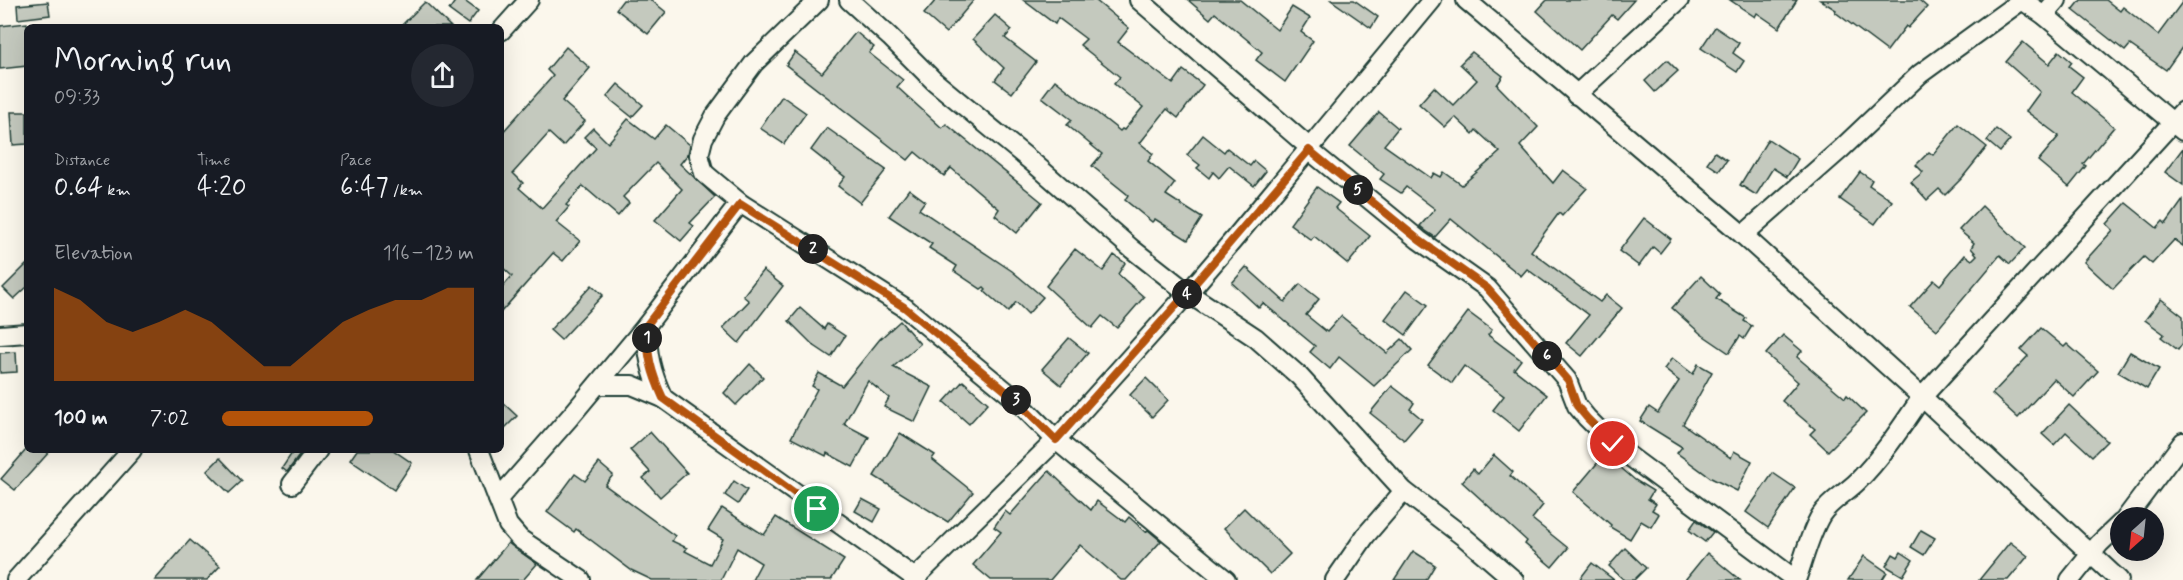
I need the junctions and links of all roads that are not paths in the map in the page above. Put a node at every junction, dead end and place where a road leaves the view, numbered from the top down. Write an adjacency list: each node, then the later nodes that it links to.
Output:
1 (529, 0): 11 (street)
2 (819, 0): 15 (street)
3 (849, 0): 17 (street)
4 (1139, 0): 14 (street)
5 (1432, 0): 14 (street)
6 (1466, 0): 12 (street)
7 (1680, 0): 12 (street)
8 (2022, 0): 10 (street); 16 (street)
9 (2057, 0): 10 (street)
10 (2044, 15): 13 (street)
11 (504, 28)
12 (1576, 95): 16 (street)
13 (2179, 121): 22 (street)
14 (1309, 149): 17 (street); 41 (street)
15 (740, 204): 18 (street); 24 (street)
16 (1743, 235): 22 (street)
17 (1188, 292): 24 (street); 30 (street)
18 (646, 326): 21 (street); 23 (street)
19 (24, 333): 20 (street)
20 (0, 335)
21 (597, 385): 23 (street); 31 (street)
22 (1922, 397): 34 (street); 41 (street)
23 (663, 398): 35 (street)
24 (1056, 440): 35 (street); 38 (street)
25 (2183, 442): 32 (street)
26 (129, 453): 36 (street)
27 (316, 453): 29 (street)
28 (480, 453): 31 (street)
29 (292, 484)
30 (1404, 491): 39 (street); 40 (street)
31 (498, 499): 37 (street)
32 (2134, 507)
33 (2110, 535): 34 (street)
34 (2091, 555): 42 (street); 43 (street)
35 (915, 579)
36 (16, 580)
37 (581, 580)
38 (1226, 580)
39 (1335, 580)
40 (1514, 580)
41 (1796, 580)
42 (2070, 580)
43 (2119, 580)

